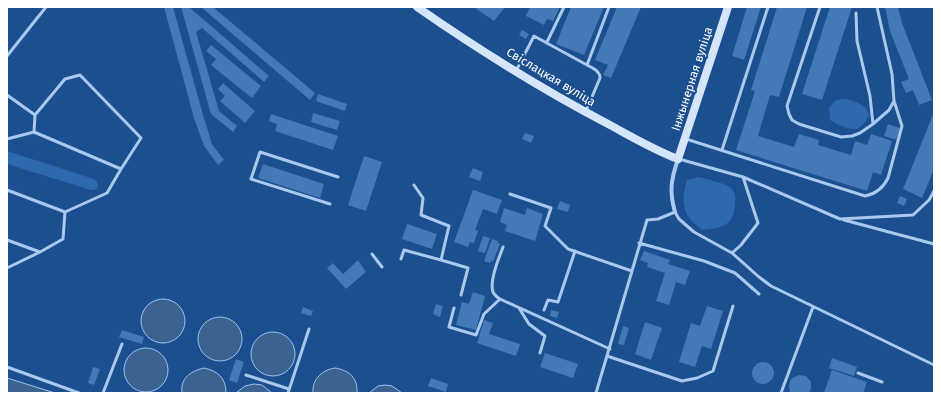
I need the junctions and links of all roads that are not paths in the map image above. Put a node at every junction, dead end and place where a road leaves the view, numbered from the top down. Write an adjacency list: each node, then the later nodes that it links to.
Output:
1 (46, 7): 11 (lane)
2 (417, 7): 13 (street, Свіслацкая вуліца)
3 (564, 7): 10 (lane)
4 (609, 7): 12 (lane)
5 (728, 7): 21 (street, Інжынерная вуліца)
6 (768, 7): 22 (lane)
7 (820, 7): 18 (lane)
8 (877, 7): 15 (lane)
9 (856, 13): 18 (lane)
10 (547, 42): 12 (lane); 13 (lane)
11 (7, 56)
12 (587, 65): 16 (lane)
13 (516, 71): 16 (street, Свіслацкая вуліца)
14 (7, 95): 17 (lane)
15 (894, 101): 18 (lane); 22 (lane)
16 (585, 112): 23 (street, Свіслацкая вуліца)
17 (36, 115): 19 (lane); 24 (lane)
18 (873, 124)
19 (34, 132): 20 (lane); 24 (lane)
20 (7, 139)
21 (686, 139): 22 (lane); 23 (street, Інжынерная вуліца)
22 (722, 150)
23 (678, 159): 26 (lane); 35 (street)
24 (121, 169): 34 (lane)
25 (338, 176): 33 (lane)
26 (743, 177): 36 (lane); 43 (lane)
27 (414, 184): 46 (lane)
28 (7, 190): 34 (lane)
29 (934, 191): 31 (lane)
30 (510, 194): 41 (lane)
31 (929, 200): 32 (lane); 36 (lane)
32 (934, 201)
33 (330, 204)
34 (65, 212): 42 (lane)
35 (675, 212): 38 (lane); 43 (lane)
36 (840, 219): 39 (lane)
37 (7, 240): 42 (lane)
38 (640, 244): 49 (lane); 50 (lane)
39 (934, 244)
40 (503, 247): 52 (lane)
41 (576, 251): 49 (lane); 57 (lane)
42 (40, 252): 48 (lane)
43 (732, 253): 54 (lane)
44 (372, 254): 47 (lane)
45 (401, 259): 46 (lane)
46 (441, 260): 51 (lane)
47 (382, 267)
48 (7, 268)
49 (632, 271): 60 (lane)
50 (759, 294)
51 (461, 295)
52 (500, 299): 55 (lane); 56 (lane)
53 (732, 306): 62 (lane)
54 (812, 307): 63 (lane); 72 (lane)
55 (454, 308)
56 (519, 308): 60 (lane); 61 (lane)
57 (544, 310)
58 (309, 330): 68 (lane)
59 (122, 344): 70 (lane)
60 (610, 349): 62 (lane)
61 (540, 352)
62 (608, 356): 71 (lane)
63 (934, 365)
64 (7, 367): 69 (lane)
65 (858, 373): 67 (lane)
66 (246, 375): 68 (lane)
67 (882, 382)
68 (288, 391)
69 (79, 393)
70 (103, 393)
71 (596, 393)
72 (781, 393)

